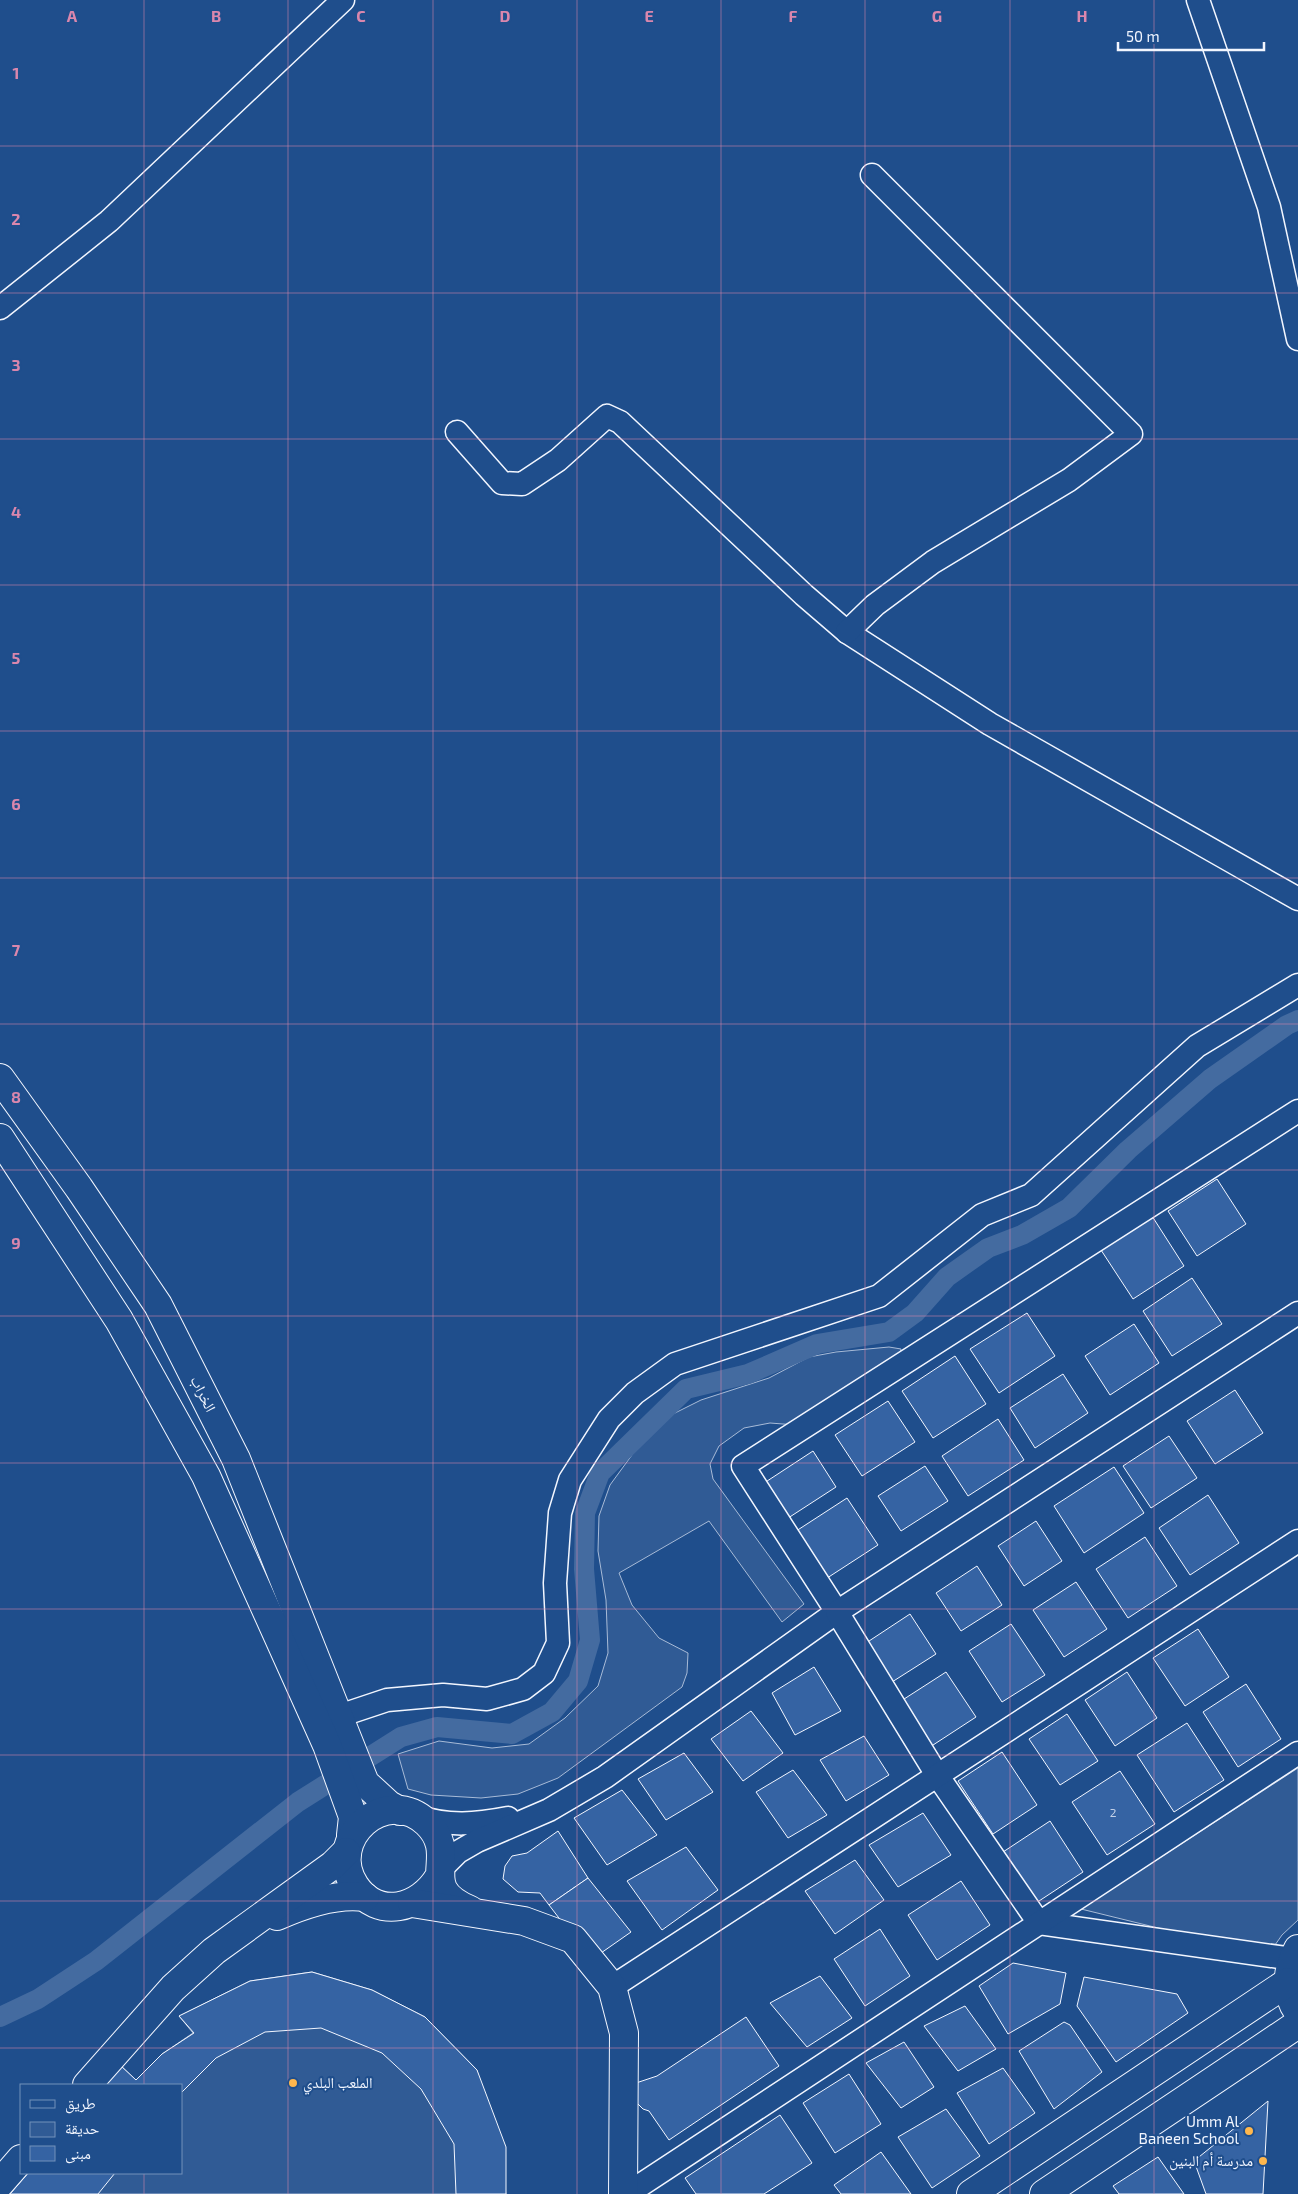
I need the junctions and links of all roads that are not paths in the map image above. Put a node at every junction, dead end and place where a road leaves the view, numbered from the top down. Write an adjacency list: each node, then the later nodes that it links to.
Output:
1 (343, 0): 4 (street)
2 (1198, 0): 5 (street)
3 (872, 175): 7 (street)
4 (0, 308)
5 (1298, 340)
6 (457, 432): 7 (street)
7 (847, 632): 8 (street)
8 (1298, 899)
9 (1298, 985): 16 (street)
10 (0, 1078): 16 (main road, الخراب)
11 (1298, 1111): 15 (street)
12 (0, 1138): 16 (main road)
13 (1298, 1313): 15 (street)
14 (1298, 1541): 18 (street)
15 (837, 1612): 18 (street); 20 (street)
16 (338, 1734): 19 (main road)
17 (1298, 1753): 27 (street)
18 (937, 1775): 27 (street); 30 (street)
19 (355, 1787): 21 (main road); 22 (main road)
20 (549, 1810): 21 (street); 23 (street)
21 (409, 1813): 22 (main road); 23 (main road)
22 (349, 1844): 24 (main road); 28 (main road)
23 (440, 1873): 25 (main road); 26 (main road)
24 (365, 1897): 25 (main road); 28 (main road)
25 (412, 1903): 26 (main road)
26 (474, 1912): 30 (main road)
27 (1039, 1924): 29 (street); 37 (street)
28 (243, 1930): 33 (main road)
29 (1293, 1963): 31 (main road); 38 (main road)
30 (612, 1987): 36 (main road)
31 (1298, 2012)
32 (1298, 2024): 39 (main road)
33 (88, 2084)
34 (20, 2160): 35 (main road)
35 (0, 2183)
36 (623, 2194)
37 (627, 2194)
38 (971, 2194)
39 (1044, 2194)

